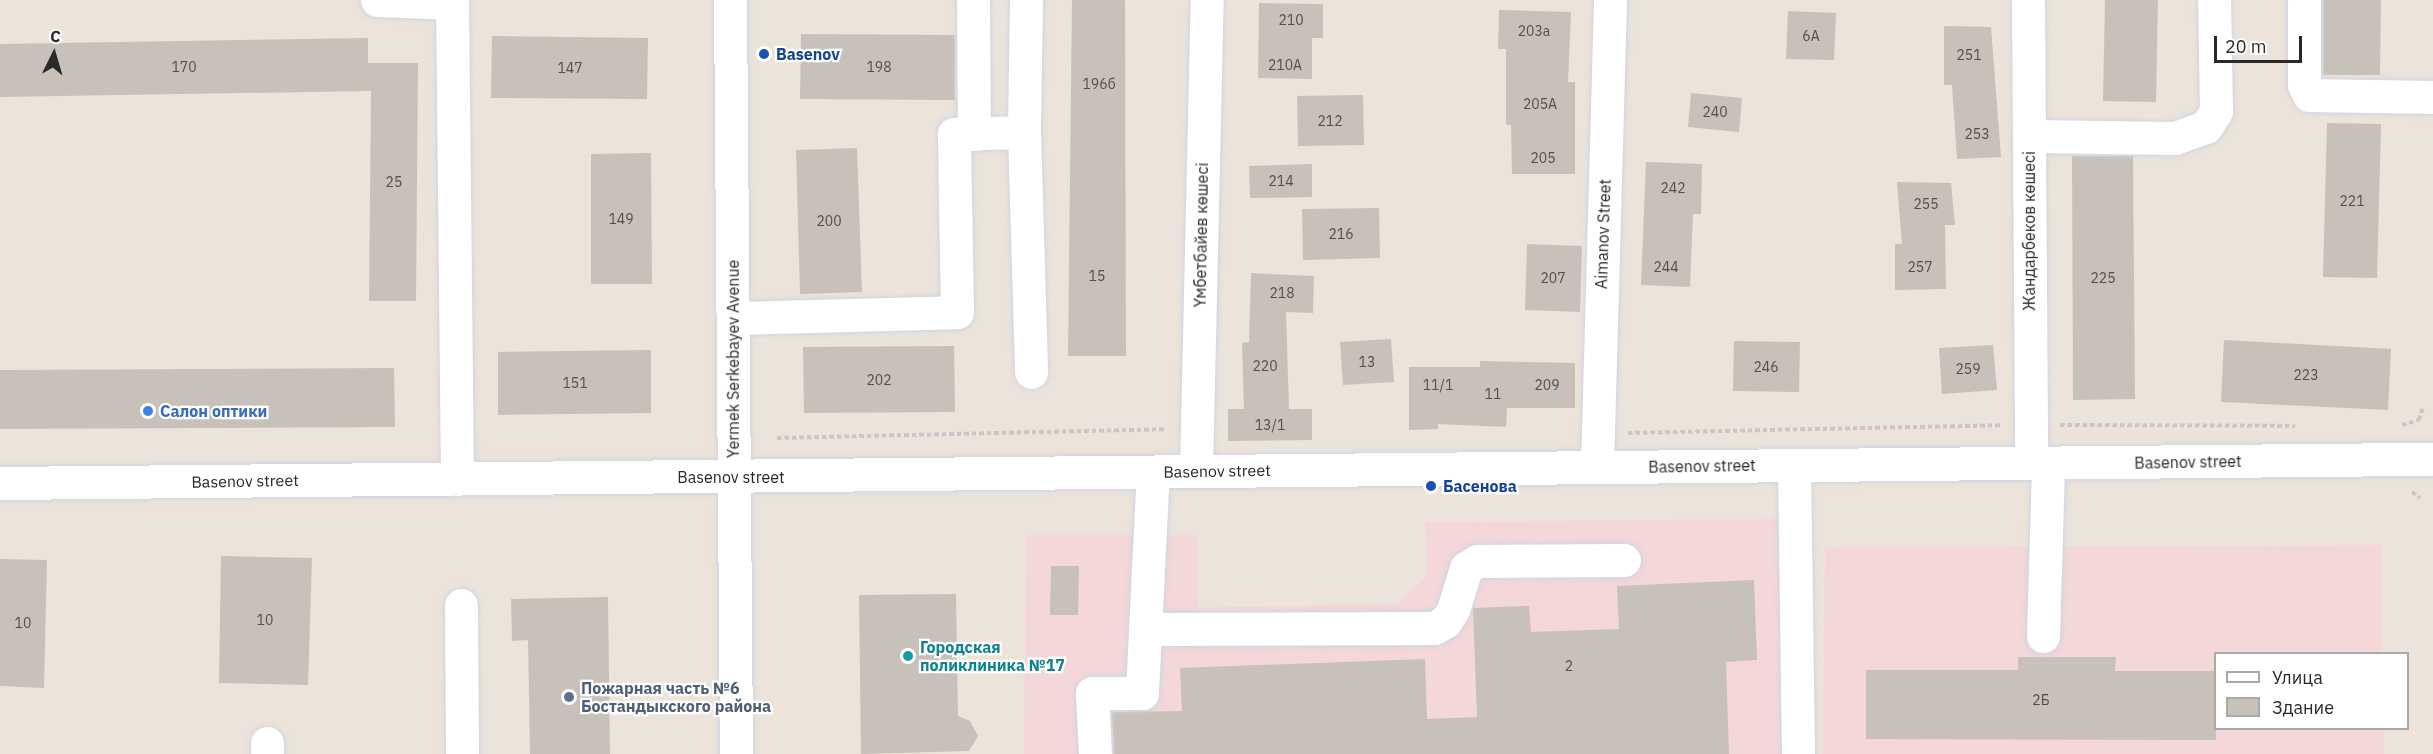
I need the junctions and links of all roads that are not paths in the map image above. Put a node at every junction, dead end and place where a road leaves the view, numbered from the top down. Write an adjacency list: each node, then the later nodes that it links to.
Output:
1 (377, 0): 10 (street)
2 (730, 0): 15 (street, Yermek Serkebayev Avenue)
3 (973, 0): 13 (street)
4 (1026, 0): 12 (street)
5 (1207, 0): 21 (street, Үмбетбайев көшесі)
6 (1610, 0): 20 (street, Aimanov Street)
7 (2028, 0): 14 (street, Жандарбеков көшесі)
8 (2214, 0): 14 (street)
9 (2304, 0): 11 (street)
10 (452, 2): 24 (street)
11 (2433, 97)
12 (1024, 132): 13 (street); 16 (street)
13 (974, 134): 15 (street)
14 (2029, 136): 18 (street, Жандарбеков көшесі)
15 (733, 318): 23 (street, Yermek Serkebayev Avenue)
16 (1030, 372)
17 (2433, 459): 18 (street, Basenov street)
18 (2039, 463): 19 (street, Basenov street); 29 (street, Жандарбеков көшесі)
19 (1794, 465): 20 (street, Basenov street); 33 (street)
20 (1597, 467): 21 (street, Basenov street)
21 (1196, 471): 22 (street, Basenov street)
22 (1153, 472): 23 (street, Basenov street); 28 (street)
23 (734, 476): 24 (street, Basenov street); 31 (street, Yermek Serkebayev Avenue)
24 (457, 479): 25 (street, Basenov street)
25 (0, 483)
26 (1624, 560): 28 (street)
27 (461, 605): 30 (street)
28 (1147, 629): 32 (street)
29 (2043, 636)
30 (462, 754)
31 (736, 754)
32 (1095, 754)
33 (1798, 754)

